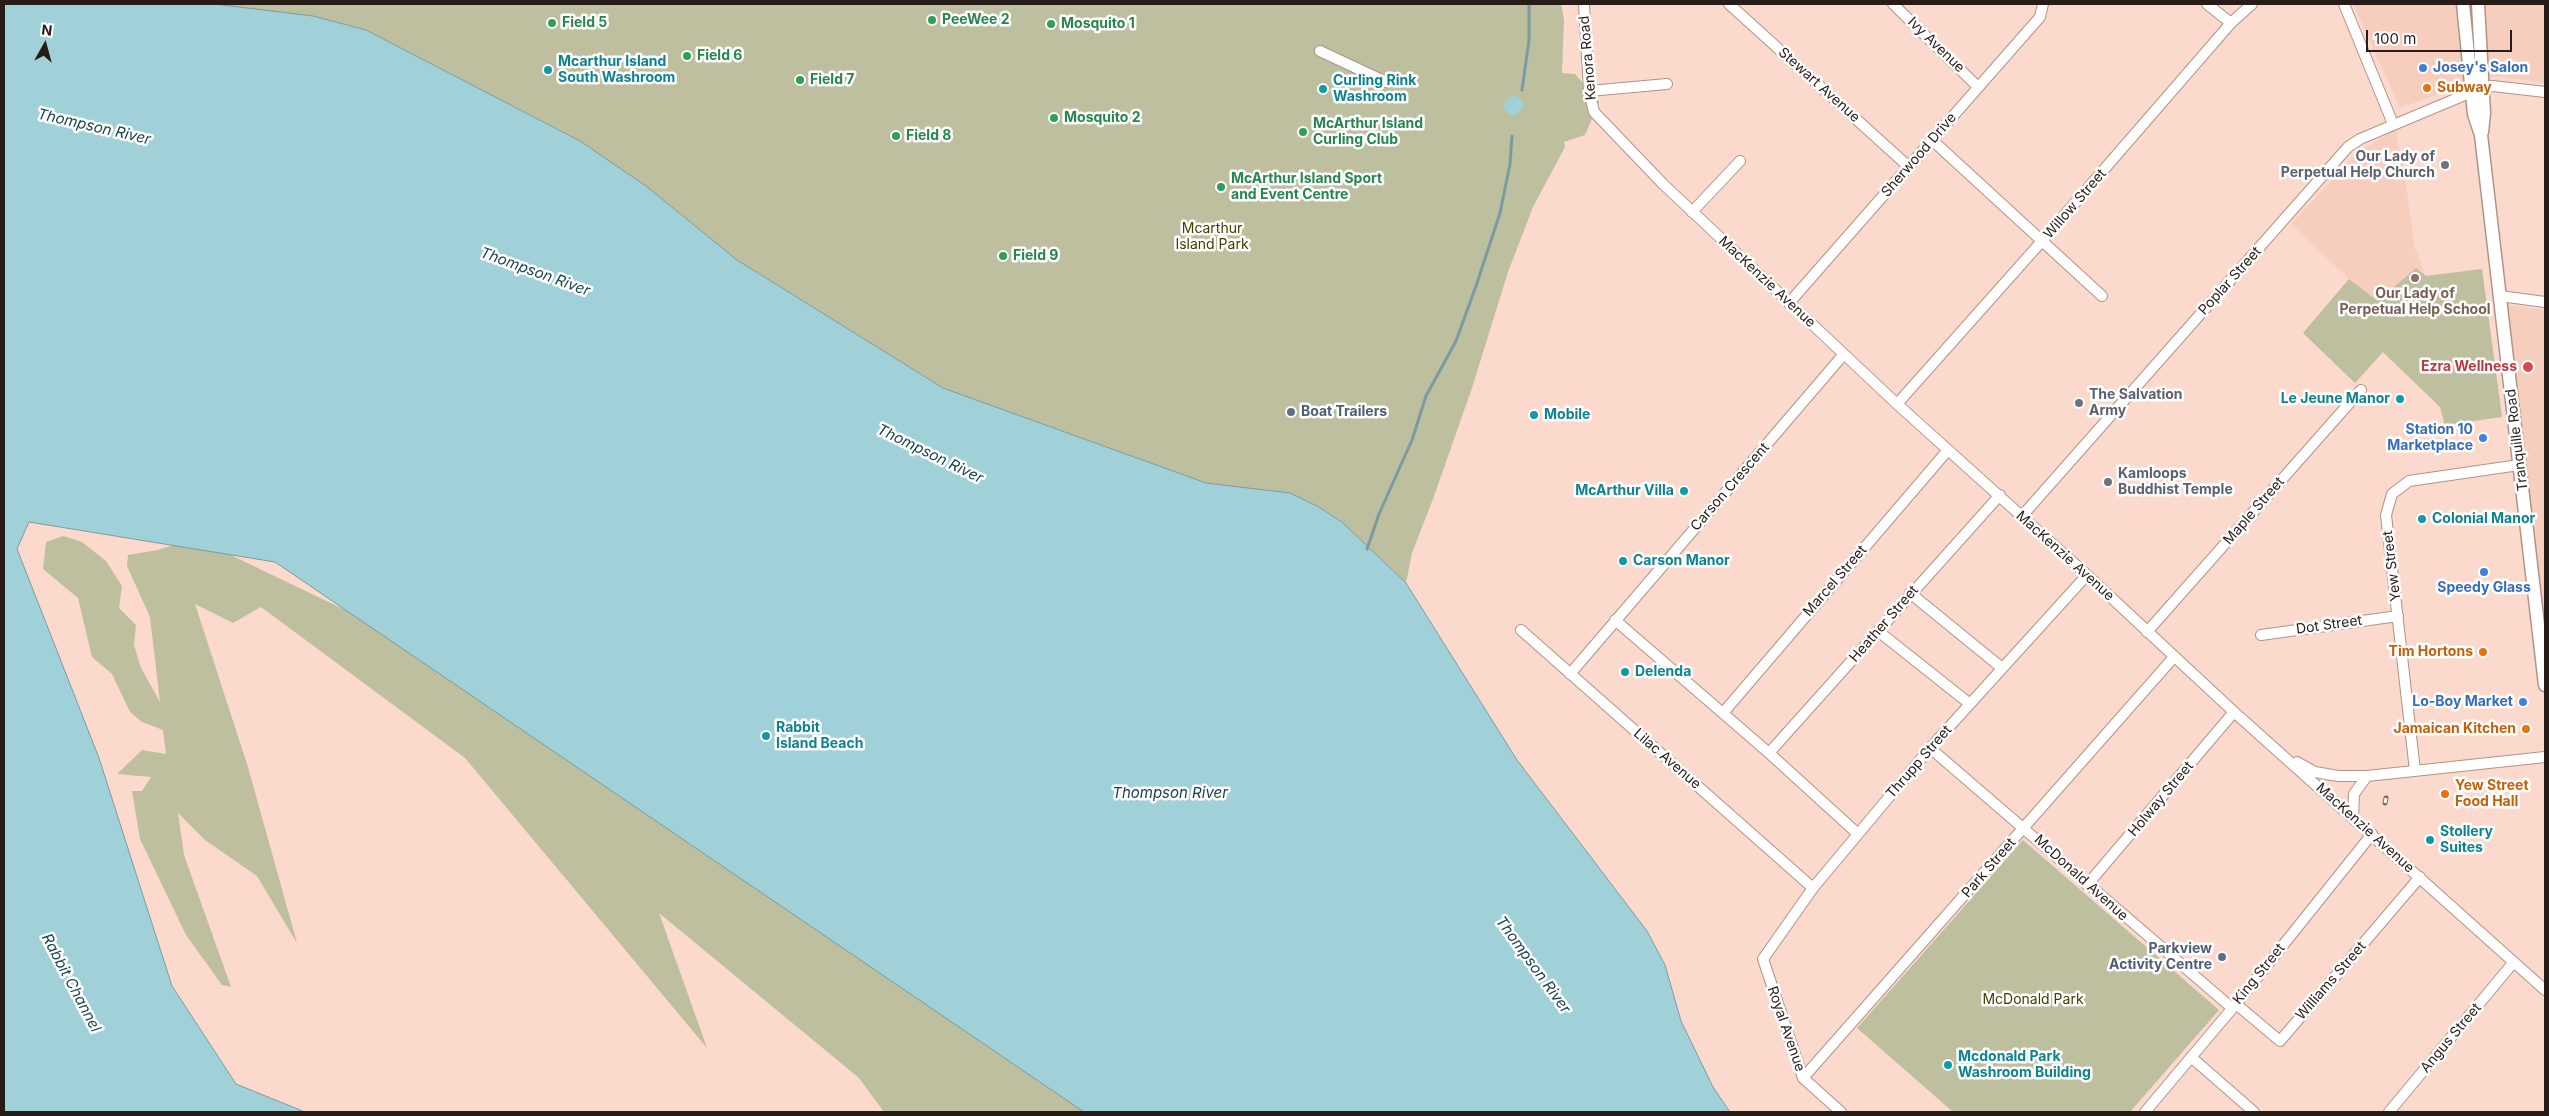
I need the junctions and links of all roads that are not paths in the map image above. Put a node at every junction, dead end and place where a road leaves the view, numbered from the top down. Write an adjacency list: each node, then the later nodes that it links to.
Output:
1 (1584, 4): 16 (street, Kenora Road)
2 (1729, 4): 22 (street, Stewart Avenue)
3 (1893, 4): 14 (street, Ivy Avenue)
4 (2042, 4): 14 (street, Sherwood Drive)
5 (2207, 4): 10 (street)
6 (2252, 4): 10 (street, Willow Street)
7 (2344, 4): 19 (street)
8 (2463, 4): 15 (main road, Tranquille Road)
9 (2478, 4): 15 (main road, Tranquille Road)
10 (2231, 23): 24 (street, Willow Street)
11 (1320, 51): 12 (street)
12 (1386, 82)
13 (1667, 84): 16 (street)
14 (1978, 87): 20 (street, Sherwood Drive)
15 (2477, 90): 17 (street); 19 (street, Poplar Street); 26 (main road, Tranquille Road)
16 (1588, 91): 18 (street, Kenora Road)
17 (2545, 92)
18 (1594, 112): 23 (street, MacKenzie Avenue)
19 (2393, 124): 35 (street, Poplar Street)
20 (1932, 140): 22 (street, Sherwood Drive); 24 (street)
21 (1740, 161): 23 (street)
22 (1909, 166): 28 (street, Sherwood Drive)
23 (1692, 212): 28 (street, MacKenzie Avenue)
24 (2042, 241): 25 (street); 31 (street, Willow Street)
25 (2102, 296)
26 (2500, 296): 27 (street); 33 (main road, Tranquille Road)
27 (2545, 302)
28 (1789, 303): 29 (street, MacKenzie Avenue)
29 (1844, 354): 31 (street, MacKenzie Avenue); 39 (street, Carson Crescent)
30 (2361, 390): 43 (street, Maple Street)
31 (1898, 404): 32 (street, MacKenzie Avenue)
32 (1948, 450): 34 (street, MacKenzie Avenue); 51 (street, Marcel Street)
33 (2519, 465): 38 (street, Yew Street); 40 (main road, Tranquille Road)
34 (2000, 495): 35 (street, MacKenzie Avenue); 37 (street, Heather Street)
35 (2022, 516): 36 (street, MacKenzie Avenue)
36 (2087, 575): 43 (street, MacKenzie Avenue); 46 (street, Thrupp Street)
37 (1910, 593): 42 (street, Heather Street); 46 (street)
38 (2398, 616): 44 (street, Dot Street); 56 (street, Yew Street)
39 (1615, 620): 47 (street, Carson Crescent); 51 (street)
40 (2542, 627): 48 (main road, Tranquille Road)
41 (1521, 630): 47 (street, Lilac Avenue)
42 (1878, 630): 49 (street); 53 (street, Heather Street)
43 (2147, 632): 45 (street, MacKenzie Avenue)
44 (2261, 635)
45 (2174, 657): 50 (street, MacKenzie Avenue); 59 (street, Park Street)
46 (2002, 668): 49 (street, Thrupp Street)
47 (1570, 674): 64 (street, Lilac Avenue)
48 (2545, 685)
49 (1970, 704): 52 (street, Thrupp Street)
50 (2234, 712): 54 (street, MacKenzie Avenue); 63 (street, Holway Street)
51 (1723, 713): 53 (street)
52 (1930, 748): 59 (street, McDonald Avenue); 60 (street, Thrupp Street)
53 (1769, 753): 60 (street)
54 (2283, 755): 57 (street); 58 (street, MacKenzie Avenue)
55 (2545, 757): 56 (street)
56 (2416, 771): 57 (street)
57 (2367, 776): 58 (street)
58 (2353, 817): 61 (street, MacKenzie Avenue)
59 (2024, 827): 63 (street, McDonald Avenue); 70 (street, Park Street)
60 (1858, 834): 64 (street, Thrupp Street)
61 (2372, 834): 62 (street, MacKenzie Avenue); 68 (street, King Street)
62 (2420, 877): 66 (street, MacKenzie Avenue); 68 (street, Williams Street)
63 (2087, 884): 68 (street, McDonald Avenue)
64 (1813, 888): 65 (street, Thrupp Street)
65 (1763, 959): 70 (street, Royal Avenue)
66 (2513, 963): 67 (street, MacKenzie Avenue); 74 (street, Angus Street)
67 (2545, 990)
68 (2234, 1006): 69 (street, King Street)
69 (2191, 1057): 72 (street, King Street); 73 (street)
70 (1803, 1078): 71 (street, Royal Avenue)
71 (1841, 1112)
72 (2145, 1112)
73 (2254, 1112)
74 (2389, 1112)

